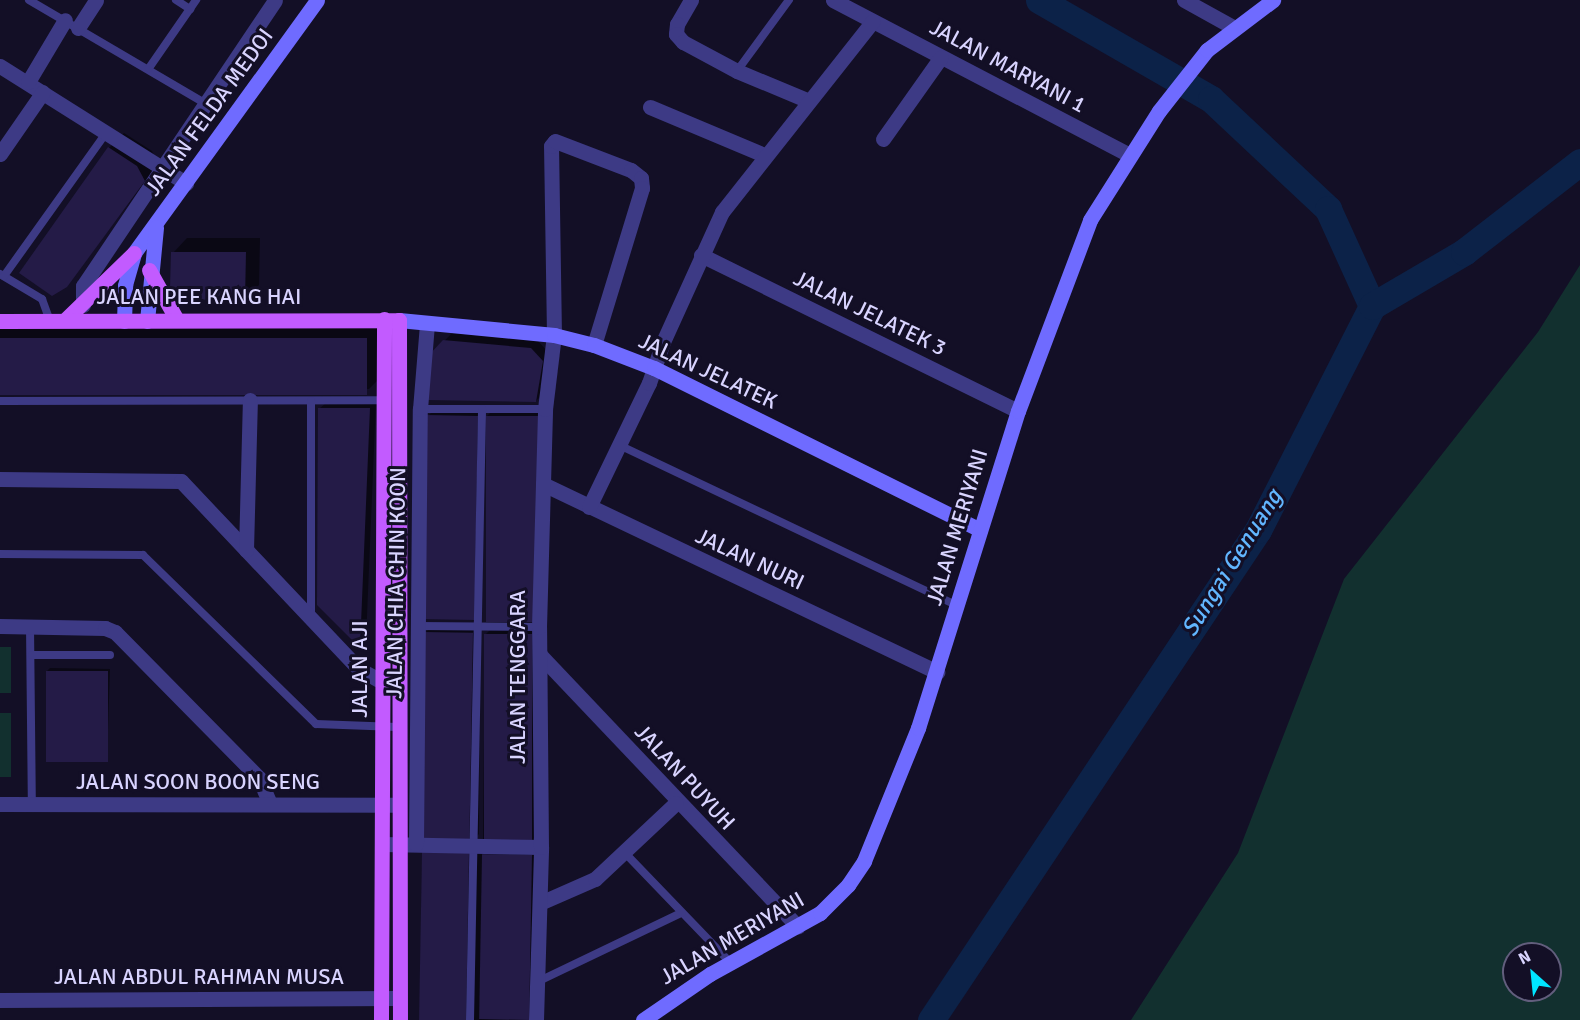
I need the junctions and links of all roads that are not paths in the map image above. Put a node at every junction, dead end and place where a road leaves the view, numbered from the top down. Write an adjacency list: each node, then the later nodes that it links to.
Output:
1 (29, 0): 13 (lane)
2 (96, 0): 16 (street)
3 (176, 0): 12 (lane)
4 (196, 0): 12 (lane)
5 (274, 0): 24 (street)
6 (317, 0): 32 (street, JALAN FELDA MEDOI)
7 (691, 0): 20 (street)
8 (789, 0): 20 (lane)
9 (833, 0): 14 (street, JALAN MARYANI 1)
10 (1184, 0): 15 (street)
11 (1273, 0): 15 (street, JALAN MERIYANI)
12 (190, 9): 19 (lane)
13 (65, 20): 16 (lane); 21 (street)
14 (873, 21): 17 (street, JALAN MARYANI 1); 23 (street)
15 (1233, 27): 30 (street, JALAN MERIYANI)
16 (78, 28): 19 (lane)
17 (941, 57): 27 (street); 30 (street, JALAN MARYANI 1)
18 (0, 66): 21 (street)
19 (149, 68): 24 (lane)
20 (737, 71): 23 (street)
21 (28, 82): 22 (street)
22 (43, 92): 26 (street); 28 (street)
23 (809, 101): 29 (street)
24 (206, 104): 31 (street)
25 (650, 106): 29 (street)
26 (106, 133): 31 (street); 37 (lane)
27 (883, 139)
28 (0, 154)
29 (764, 155): 35 (street)
30 (1129, 155): 57 (street, JALAN MERIYANI)
31 (163, 170): 32 (street); 38 (street)
32 (186, 183): 33 (street, JALAN FELDA MEDOI)
33 (157, 221): 34 (street, JALAN FELDA MEDOI); 36 (street)
34 (134, 253): 38 (main road); 43 (street, JALAN FELDA MEDOI)
35 (701, 255): 48 (street); 57 (street, JALAN JELATEK 3)
36 (149, 270): 41 (main road); 44 (street)
37 (2, 275): 40 (lane)
38 (83, 305): 40 (main road)
39 (392, 319): 41 (main road, JALAN PEE KANG HAI); 45 (street, JALAN JELATEK); 50 (main road, JALAN AJI); 53 (main road, JALAN AJI)
40 (58, 320): 42 (main road, JALAN PEE KANG HAI); 43 (main road, JALAN PEE KANG HAI)
41 (177, 320): 44 (main road, JALAN PEE KANG HAI)
42 (0, 321)
43 (124, 321): 44 (main road, JALAN PEE KANG HAI)
44 (147, 321)
45 (427, 323): 46 (street, JALAN JELATEK); 54 (street, JALAN CHIA CHIN KOON)
46 (554, 335): 47 (street, JALAN JELATEK); 47 (street, JALAN TENGGARA); 56 (street, JALAN TENGGARA)
47 (594, 345): 48 (street, JALAN JELATEK)
48 (654, 368): 58 (street); 62 (street, JALAN JELATEK)
49 (249, 400): 51 (lane); 52 (lane); 63 (street)
50 (384, 400): 52 (lane); 76 (main road, JALAN AJI)
51 (0, 401)
52 (311, 401): 66 (lane)
53 (399, 408): 54 (street); 76 (main road, JALAN AJI)
54 (420, 409): 55 (lane); 68 (street, JALAN CHIA CHIN KOON)
55 (482, 409): 56 (lane); 70 (lane)
56 (545, 409): 60 (street, JALAN TENGGARA)
57 (1018, 411): 62 (street, JALAN MERIYANI)
58 (619, 445): 61 (street); 65 (lane)
59 (0, 478): 63 (street)
60 (543, 484): 61 (street, JALAN NURI); 71 (street, JALAN TENGGARA)
61 (589, 507): 75 (street, JALAN NURI)
62 (979, 529): 65 (street, JALAN MERIYANI)
63 (246, 550): 66 (street)
64 (0, 554): 77 (lane)
65 (956, 605): 75 (street, JALAN MERIYANI)
66 (311, 619): 76 (street)
67 (30, 626): 69 (street); 72 (lane); 80 (street)
68 (418, 626): 70 (lane); 84 (street, JALAN CHIA CHIN KOON)
69 (0, 627)
70 (478, 627): 71 (lane); 85 (lane)
71 (539, 627): 74 (street, JALAN TENGGARA)
72 (32, 655): 73 (lane); 81 (lane)
73 (110, 655)
74 (541, 656): 78 (street, JALAN PUYUH); 86 (street, JALAN TENGGARA)
75 (938, 672): 90 (street, JALAN MERIYANI)
76 (390, 683): 77 (main road, JALAN AJI)
77 (389, 728): 82 (main road, JALAN AJI)
78 (676, 803): 87 (street); 90 (street, JALAN PUYUH)
79 (0, 804): 81 (street, JALAN SOON BOON SENG)
80 (270, 804): 81 (street, JALAN SOON BOON SENG); 82 (street, JALAN SOON BOON SENG)
81 (32, 805)
82 (389, 805): 83 (main road, JALAN AJI)
83 (390, 844): 84 (street); 93 (main road, JALAN AJI); 94 (main road, JALAN AJI)
84 (416, 844): 85 (street)
85 (473, 845): 86 (street); 98 (lane)
86 (541, 847): 88 (street, JALAN TENGGARA)
87 (625, 853): 88 (street); 89 (lane)
88 (540, 903): 92 (street, JALAN TENGGARA)
89 (681, 913): 91 (lane); 92 (lane)
90 (798, 927): 91 (street, JALAN MERIYANI)
91 (731, 963): 100 (street, JALAN MERIYANI)
92 (537, 982): 99 (street, JALAN TENGGARA)
93 (380, 998): 94 (street, JALAN ABDUL RAHMAN MUSA); 95 (street, JALAN ABDUL RAHMAN MUSA); 96 (main road, JALAN AJI)
94 (398, 998): 97 (main road, JALAN AJI)
95 (0, 1000)
96 (381, 1020)
97 (400, 1020)
98 (470, 1020)
99 (536, 1020)
100 (643, 1020)

